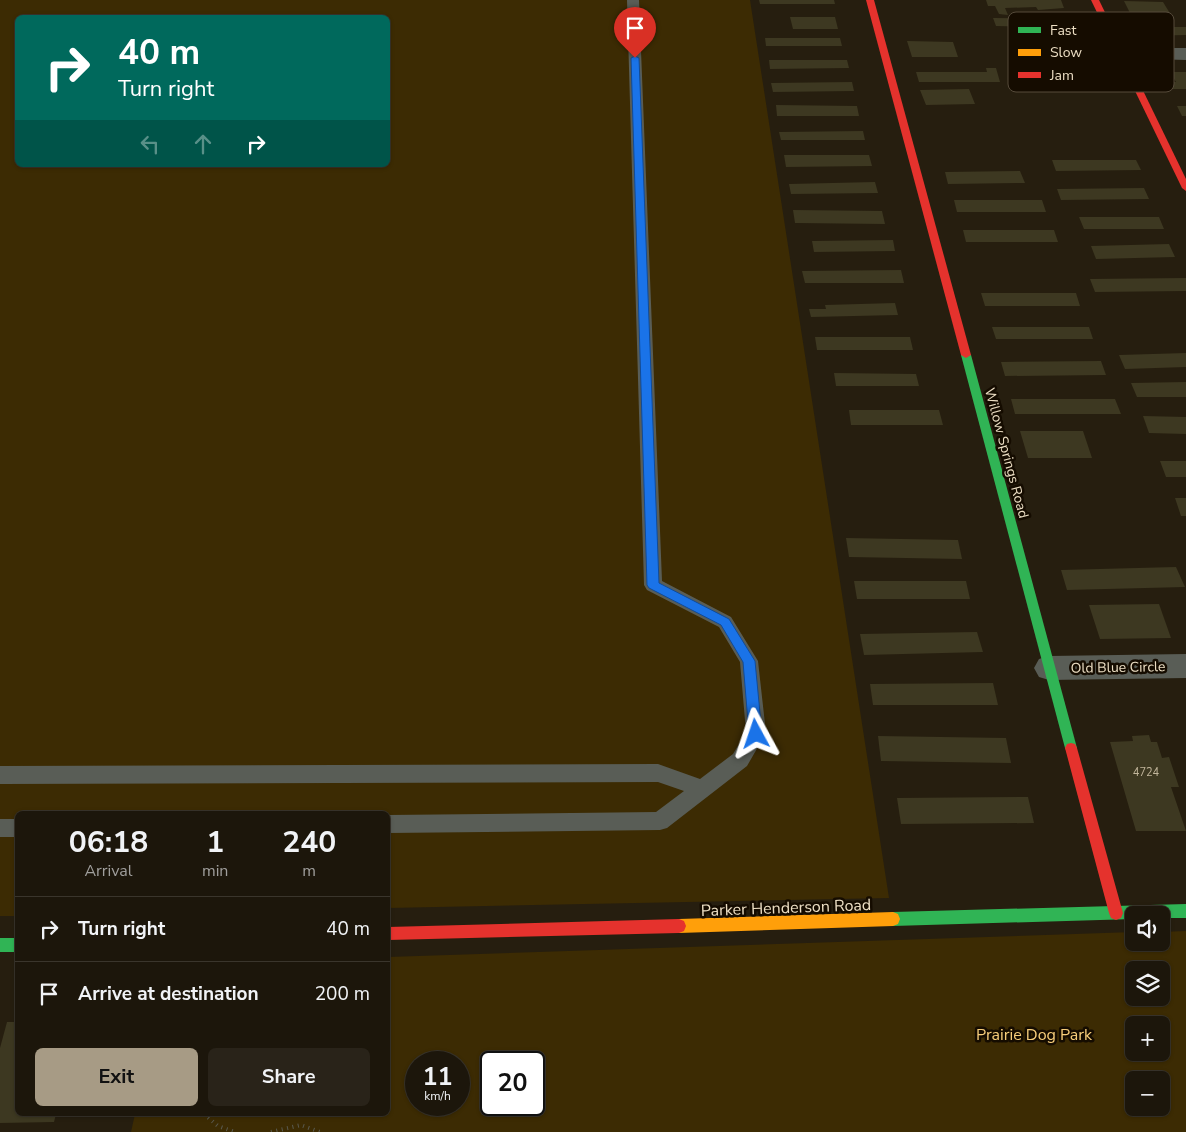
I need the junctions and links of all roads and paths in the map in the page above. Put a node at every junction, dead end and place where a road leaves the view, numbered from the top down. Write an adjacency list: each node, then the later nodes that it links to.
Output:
1 (633, 0): 10 (lane)
2 (870, 0): 8 (street, Willow Springs Road)
3 (1095, 0): 4 (street)
4 (1101, 12)
5 (1139, 92): 6 (street)
6 (1186, 188)
7 (1186, 666): 8 (street, Old Blue Circle)
8 (1049, 668): 15 (street, Willow Springs Road)
9 (0, 775): 10 (lane)
10 (702, 790): 11 (lane)
11 (390, 824)
12 (0, 828): 13 (lane)
13 (15, 828)
14 (1186, 911): 15 (street, Parker Henderson Road)
15 (1116, 913): 16 (street, Parker Henderson Road)
16 (390, 934)
17 (0, 945): 18 (street)
18 (15, 945)
19 (206, 1116): 20 (path)
20 (235, 1132)
21 (270, 1132): 22 (path)
22 (320, 1132)

